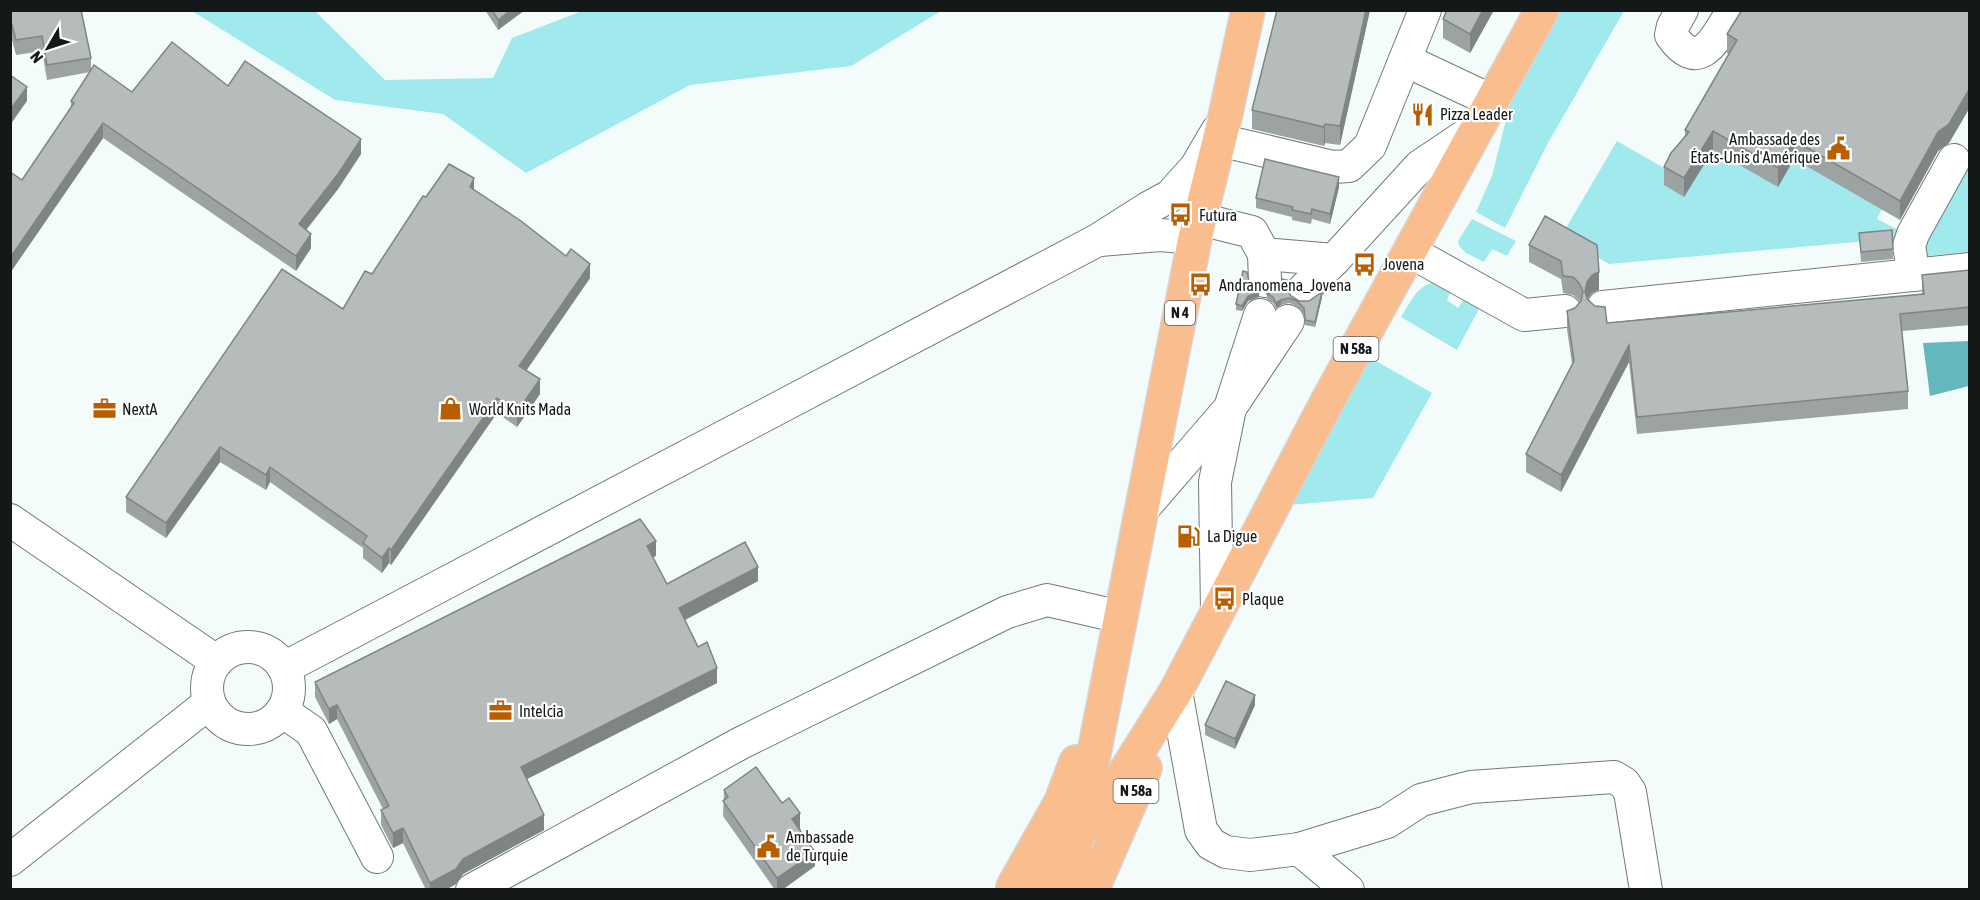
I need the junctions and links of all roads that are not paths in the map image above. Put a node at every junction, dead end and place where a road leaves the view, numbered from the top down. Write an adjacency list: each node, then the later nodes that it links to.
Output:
1 (1248, 10): 8 (main road, N 4)
2 (1425, 10): 6 (street)
3 (1542, 10): 7 (main road, N 58a)
4 (1682, 10): 5 (street)
5 (1733, 10)
6 (1405, 60): 7 (street); 8 (street)
7 (1485, 114): 12 (main road, N 58a); 13 (street)
8 (1222, 128): 10 (main road, N 4); 11 (street)
9 (1954, 160): 15 (street)
10 (1198, 229): 11 (street); 13 (street); 21 (main road, N 4)
11 (1096, 241): 26 (street)
12 (1409, 252): 18 (street); 23 (main road, N 58a)
13 (1334, 260): 16 (street)
14 (1970, 269): 15 (street)
15 (1914, 275): 17 (street)
16 (1304, 289)
17 (1603, 307)
18 (1565, 311)
19 (1274, 318): 20 (street)
20 (1230, 408): 21 (street); 23 (street)
21 (1142, 511): 24 (main road, N 4)
22 (10, 520): 25 (street)
23 (1218, 611): 27 (main road, N 58a)
24 (1120, 617): 30 (main road, N 4); 34 (street); 35 (main road, N 4)
25 (216, 661): 26 (street); 28 (street)
26 (284, 668): 29 (street)
27 (1176, 691): 30 (main road, N 58a); 31 (street); 38 (main road, N 58a)
28 (209, 703): 29 (street); 33 (street)
29 (282, 711): 32 (street)
30 (1077, 835): 36 (main road); 37 (main road, N 4)
31 (1299, 849): 39 (street); 40 (street)
32 (377, 857)
33 (10, 860)
34 (472, 890)
35 (1011, 890)
36 (1030, 890)
37 (1063, 890)
38 (1092, 890)
39 (1348, 890)
40 (1646, 890)

